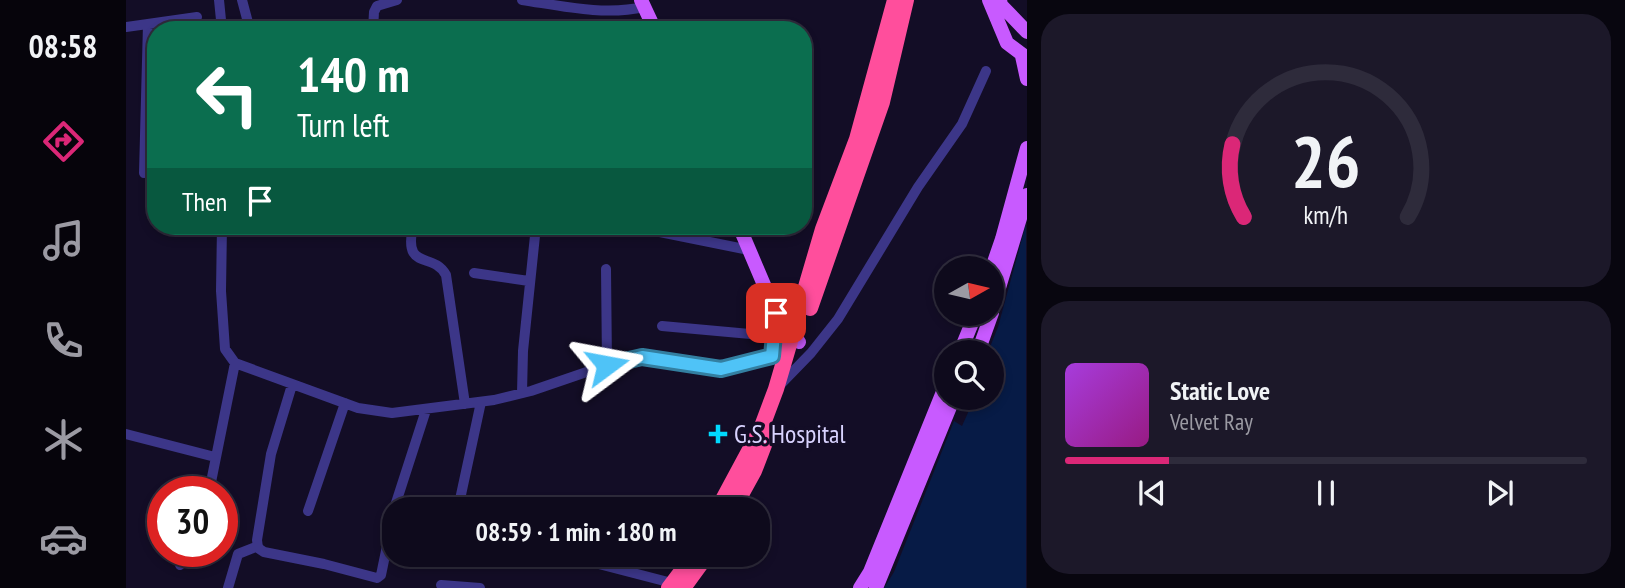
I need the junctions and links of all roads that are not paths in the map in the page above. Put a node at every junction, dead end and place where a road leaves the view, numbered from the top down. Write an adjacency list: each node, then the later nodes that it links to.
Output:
1 (219, 0): 12 (street)
2 (242, 0): 13 (street)
3 (397, 0): 14 (street)
4 (522, 0): 9 (street)
5 (895, 0): 40 (highway)
6 (906, 0): 40 (highway)
7 (989, 0): 19 (main road)
8 (1000, 0): 18 (main road)
9 (643, 4): 15 (main road)
10 (197, 17): 11 (street)
11 (169, 21)
12 (221, 21)
13 (248, 21)
14 (374, 21)
15 (651, 21)
16 (147, 24): 17 (street)
17 (126, 27)
18 (1027, 32): 19 (main road)
19 (1022, 55): 22 (main road)
20 (147, 61): 24 (street)
21 (986, 71): 44 (street)
22 (1027, 79)
23 (1027, 148): 32 (main road)
24 (144, 173)
25 (1027, 195): 34 (main road)
26 (222, 235): 42 (street)
27 (412, 235): 49 (street)
28 (534, 235): 36 (street)
29 (675, 235): 31 (street)
30 (743, 235): 31 (main road)
31 (749, 250): 37 (main road)
32 (996, 256)
33 (606, 269): 43 (street)
34 (1004, 272)
35 (474, 273): 36 (street)
36 (529, 281): 46 (street)
37 (776, 313): 39 (street); 40 (main road)
38 (662, 326): 39 (street)
39 (774, 336): 41 (street)
40 (795, 338): 41 (highway); 44 (highway)
41 (777, 359): 43 (street); 44 (highway)
42 (235, 363): 45 (street); 54 (street)
43 (607, 365): 46 (street)
44 (782, 384): 58 (highway); 59 (highway)
45 (292, 386): 48 (street); 61 (street)
46 (522, 393): 47 (street)
47 (481, 402): 49 (street); 57 (street)
48 (345, 403): 50 (street); 60 (street)
49 (465, 404): 50 (street)
50 (426, 410): 56 (street)
51 (936, 410): 69 (main road)
52 (949, 410): 70 (main road)
53 (126, 434): 54 (street)
54 (215, 457): 55 (street)
55 (212, 476)
56 (398, 497)
57 (461, 497)
58 (724, 497)
59 (739, 497)
60 (308, 511)
61 (258, 546): 62 (street); 67 (street)
62 (383, 567)
63 (607, 567): 66 (street)
64 (690, 567): 66 (highway)
65 (441, 585): 68 (street)
66 (675, 586)
67 (229, 588)
68 (480, 588)
69 (860, 588)
70 (876, 588)

